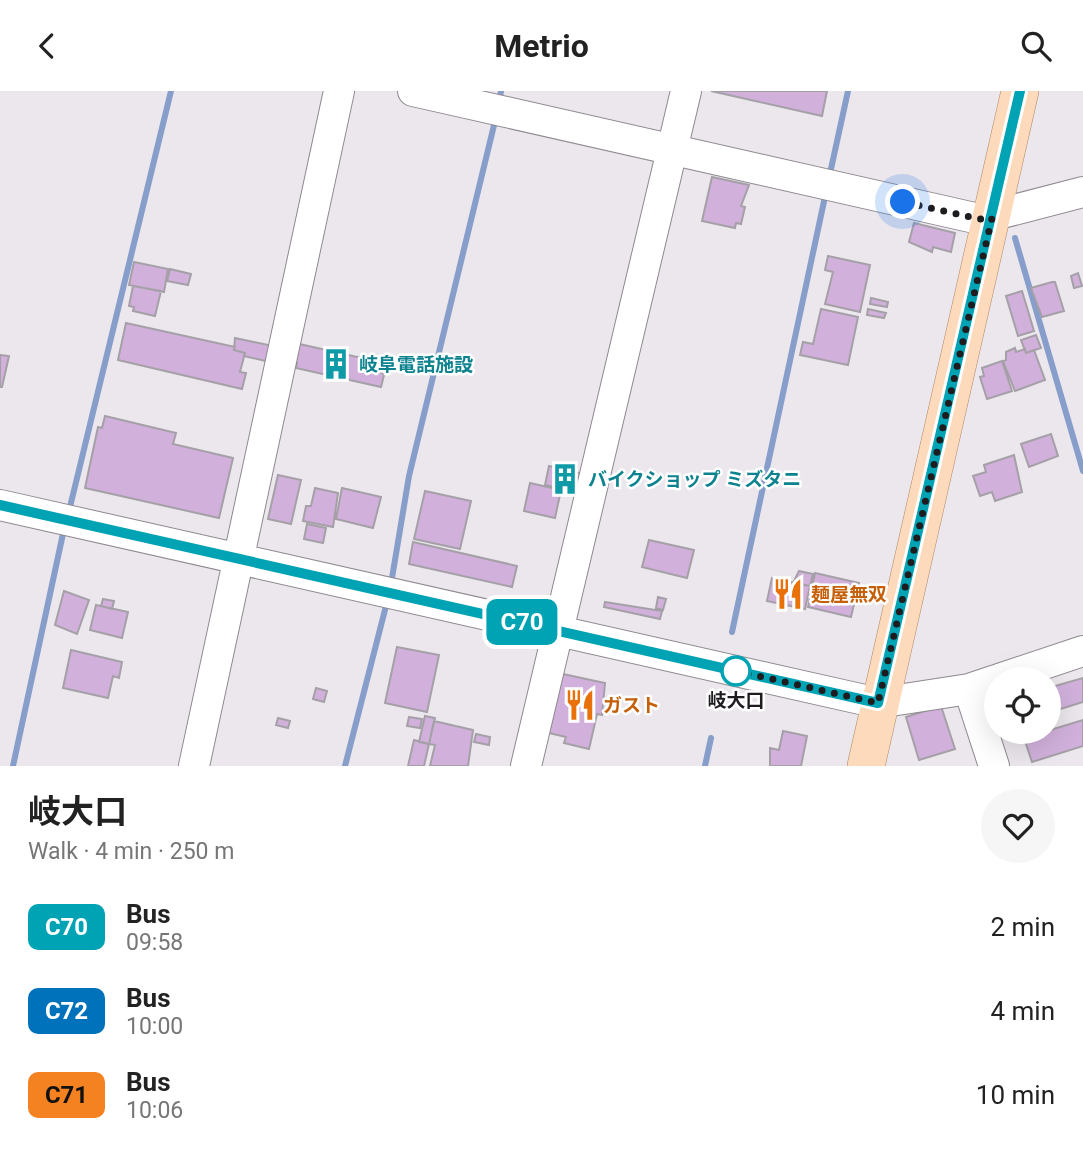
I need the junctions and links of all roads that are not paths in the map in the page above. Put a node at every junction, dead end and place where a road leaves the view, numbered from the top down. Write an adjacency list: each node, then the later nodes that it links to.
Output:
1 (339, 91): 9 (street)
2 (413, 91): 5 (street)
3 (686, 91): 5 (street)
4 (1020, 91): 7 (main road)
5 (673, 149): 7 (street); 10 (street)
6 (1083, 192): 7 (street)
7 (992, 218): 14 (main road)
8 (0, 505): 9 (street)
9 (238, 560): 10 (street); 16 (street)
10 (556, 629): 14 (street); 17 (street)
11 (1083, 651): 12 (street)
12 (1036, 667)
13 (984, 684): 14 (street)
14 (878, 703): 18 (main road)
15 (992, 744): 19 (street)
16 (194, 766)
17 (526, 766)
18 (866, 766)
19 (994, 766)

